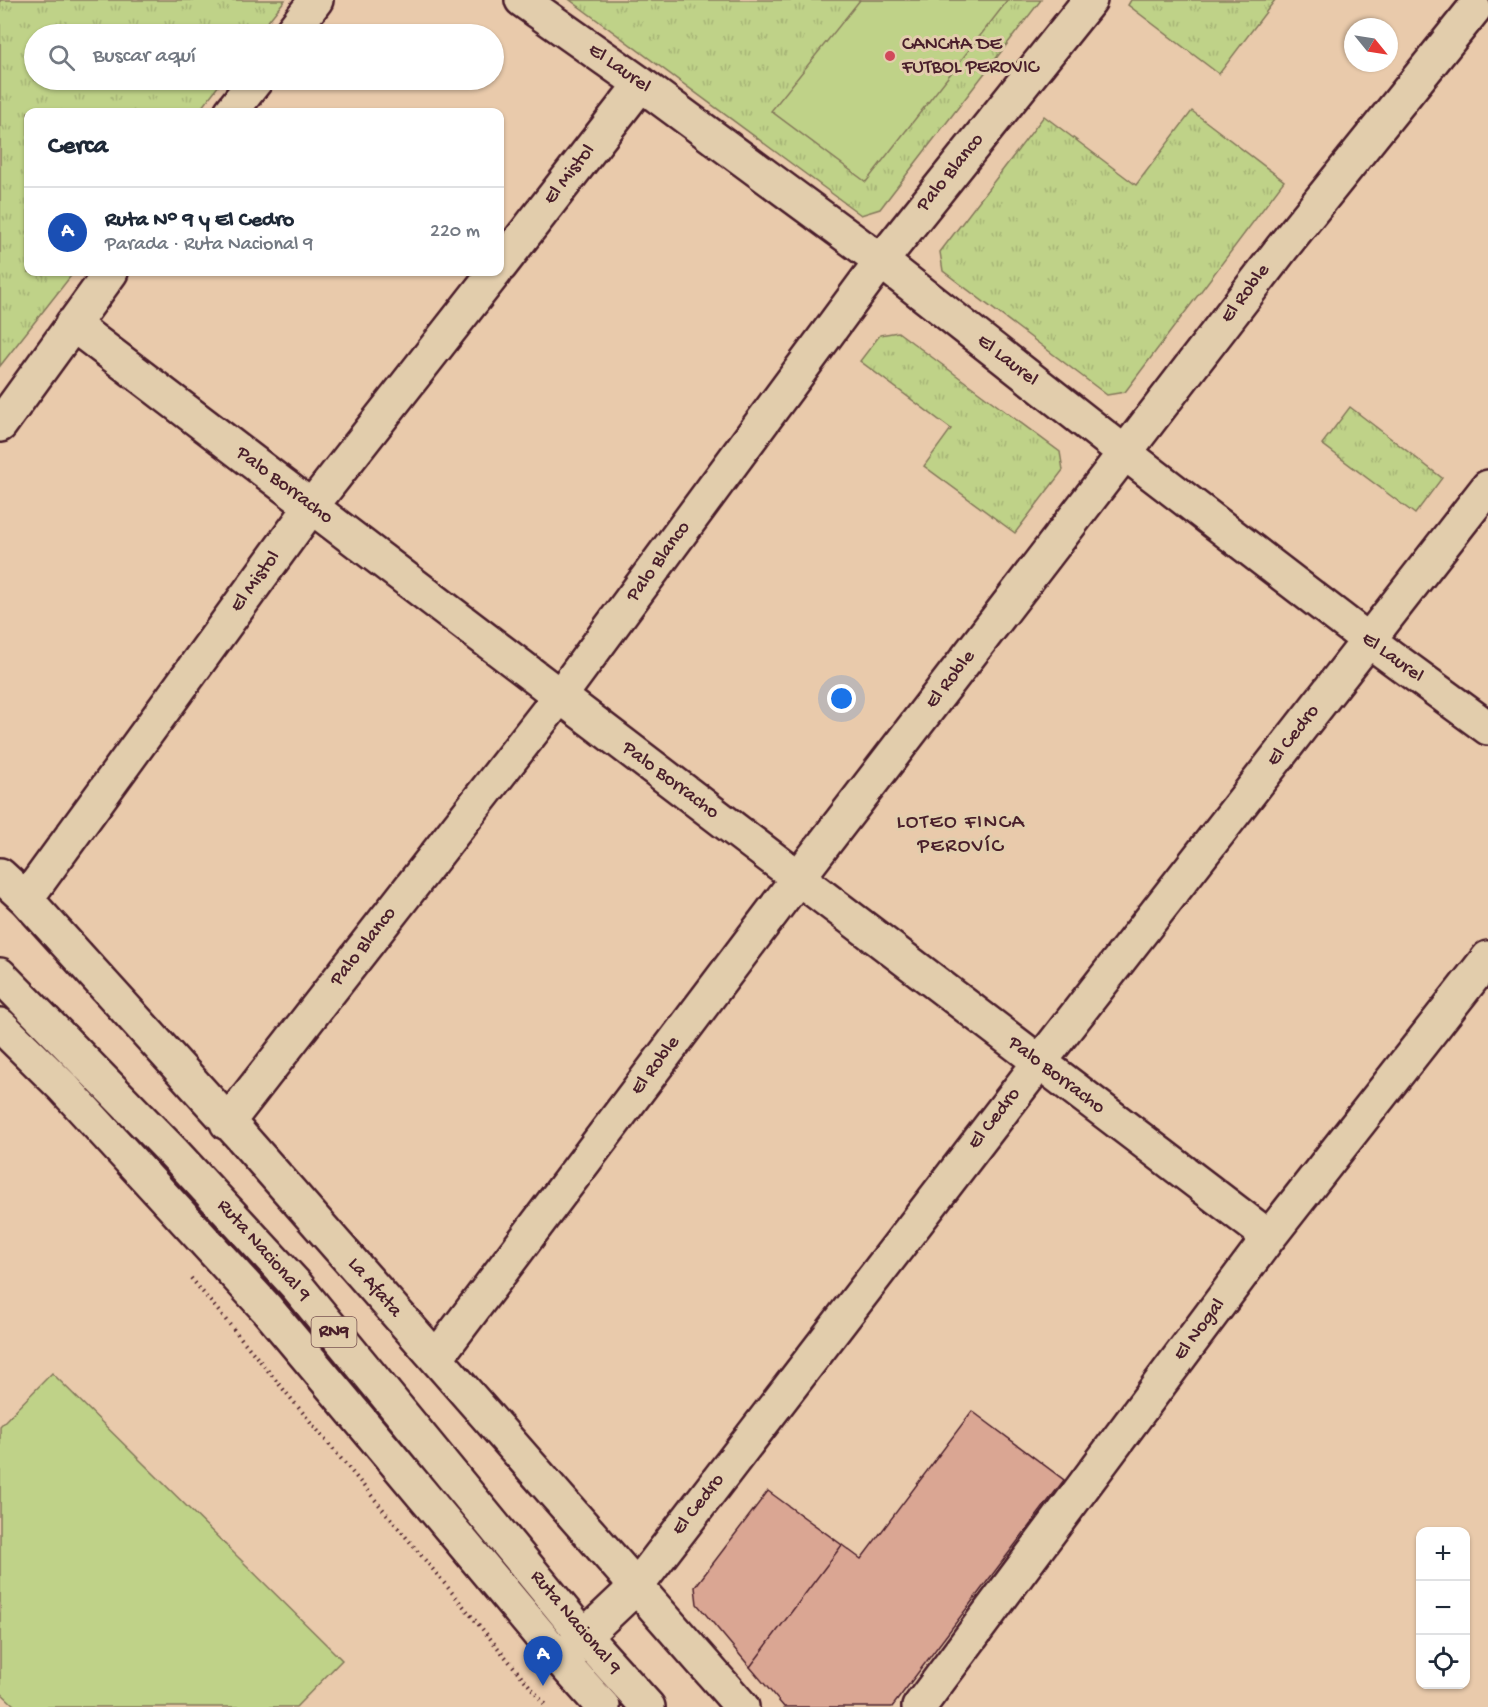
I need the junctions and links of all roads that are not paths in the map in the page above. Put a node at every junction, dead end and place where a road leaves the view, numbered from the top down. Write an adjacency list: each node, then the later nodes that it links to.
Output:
1 (316, 0): 5 (street)
2 (522, 0): 6 (street, El Laurel)
3 (1090, 0): 10 (street, Palo Blanco)
4 (1474, 9): 15 (street, El Roble)
5 (298, 24)
6 (641, 84): 9 (street, El Mistol); 10 (street, El Laurel)
7 (248, 90): 8 (street)
8 (234, 108)
9 (504, 261)
10 (881, 261): 15 (street, El Laurel); 19 (street, Palo Blanco)
11 (108, 276): 13 (street)
12 (492, 276): 17 (street, El Mistol)
13 (72, 324): 14 (street); 17 (street, Palo Borracho)
14 (0, 425)
15 (1125, 453): 18 (street, El Laurel); 22 (street, El Roble)
16 (1488, 486): 18 (street, El Cedro)
17 (311, 507): 19 (street, Palo Borracho); 23 (street, El Mistol)
18 (1368, 640): 20 (street, El Laurel); 27 (street, El Cedro)
19 (560, 696): 22 (street, Palo Borracho); 28 (street, Palo Blanco)
20 (1488, 728)
21 (0, 875): 23 (street, La Afata)
22 (798, 878): 27 (street, Palo Borracho); 30 (street, El Roble)
23 (26, 899): 28 (street, La Afata)
24 (1488, 958): 29 (street, El Nogal)
25 (0, 975): 32 (street, Ruta Nacional 9 / RN9)
26 (0, 1025): 33 (street, Ruta Nacional 9 / RN9)
27 (1039, 1063): 29 (street, Palo Borracho); 31 (street, El Cedro)
28 (227, 1123): 30 (street, La Afata)
29 (1269, 1237): 38 (street, El Nogal)
30 (436, 1358): 31 (street, La Afata)
31 (637, 1586): 32 (street, El Cedro); 37 (street, La Afata)
32 (584, 1636): 33 (street, El Cedro); 36 (street, Ruta Nacional 9 / RN9)
33 (560, 1659): 34 (street); 35 (street, Ruta Nacional 9 / RN9)
34 (578, 1707)
35 (603, 1707)
36 (648, 1707)
37 (742, 1707)
38 (919, 1707)

